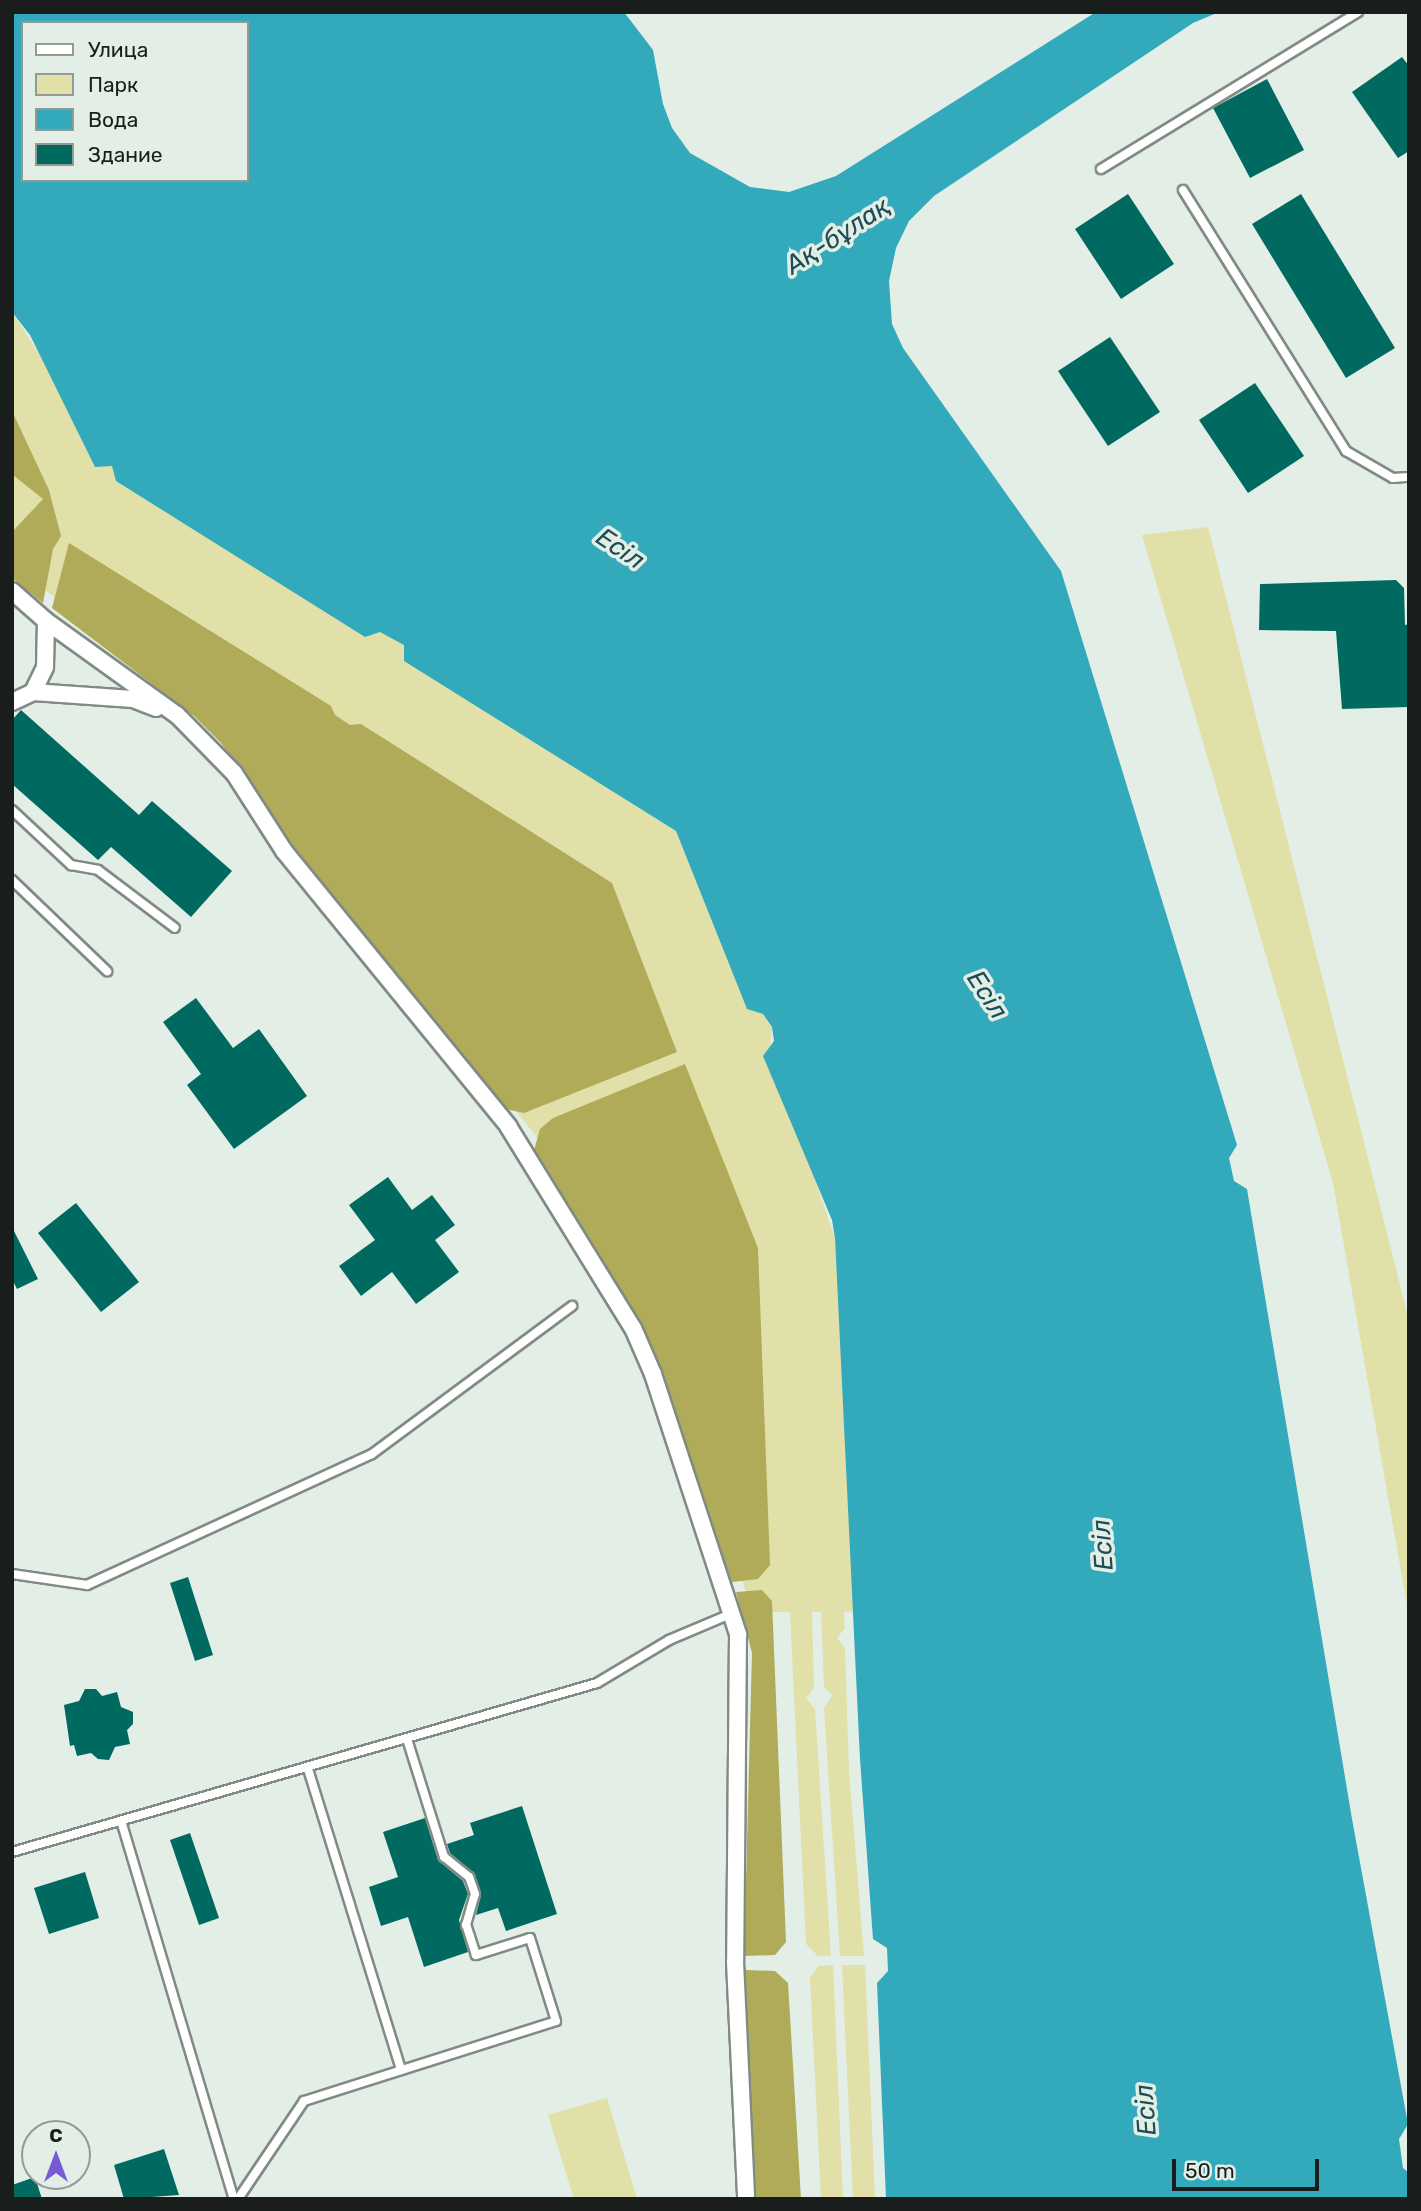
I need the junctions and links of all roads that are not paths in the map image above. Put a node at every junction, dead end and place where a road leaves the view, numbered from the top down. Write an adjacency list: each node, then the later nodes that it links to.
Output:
1 (1358, 12): 2 (lane)
2 (1101, 169)
3 (1183, 190): 4 (lane)
4 (1409, 477)
5 (12, 591): 6 (street)
6 (46, 621): 7 (street); 9 (street)
7 (33, 692): 8 (street); 9 (street)
8 (12, 702)
9 (177, 715): 16 (street)
10 (12, 810): 12 (lane)
11 (12, 880): 13 (lane)
12 (176, 928)
13 (107, 971)
14 (572, 1306): 15 (lane)
15 (12, 1574)
16 (733, 1613): 17 (lane); 23 (street)
17 (407, 1739): 18 (lane); 21 (lane)
18 (308, 1769): 19 (lane); 21 (lane)
19 (122, 1824): 20 (lane); 22 (lane)
20 (12, 1852)
21 (401, 2070): 22 (lane)
22 (236, 2199)
23 (746, 2199)

